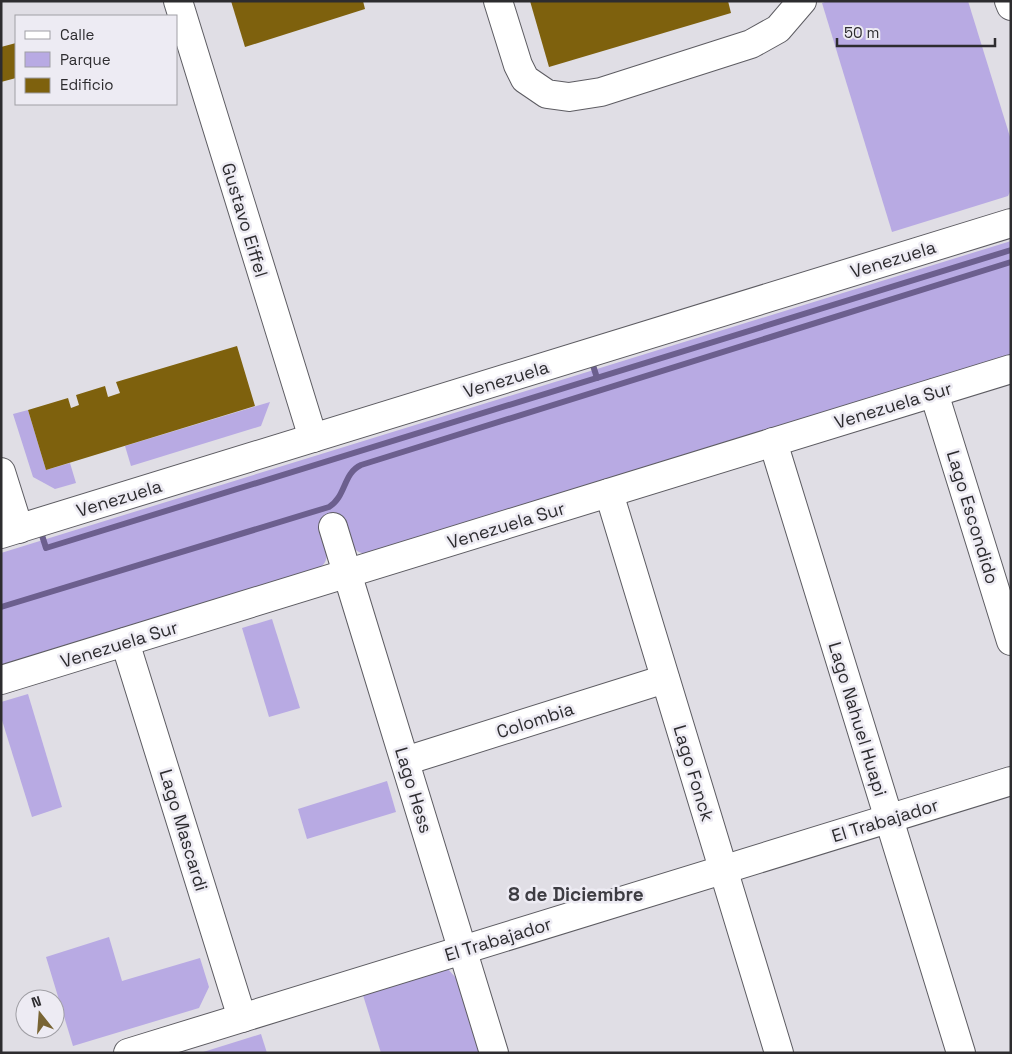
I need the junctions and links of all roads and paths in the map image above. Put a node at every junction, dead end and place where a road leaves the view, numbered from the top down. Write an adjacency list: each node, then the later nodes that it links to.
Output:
1 (178, 1): 9 (street, Gustavo Eiffel)
2 (498, 1): 3 (street)
3 (802, 1)
4 (1009, 1): 5 (street)
5 (1011, 6)
6 (1011, 223): 9 (street, Venezuela)
7 (1011, 369): 8 (street, Venezuela Sur)
8 (934, 393): 10 (street, Venezuela Sur); 16 (street, Lago Escondido)
9 (313, 438): 14 (street, Venezuela)
10 (772, 442): 12 (street, Venezuela Sur); 23 (street, Lago Nahuel Huapi)
11 (1, 472): 14 (street)
12 (609, 493): 15 (street, Venezuela Sur); 19 (street, Lago Fonck)
13 (333, 527): 15 (street, Lago Hess)
14 (10, 531)
15 (347, 574): 18 (street, Venezuela Sur); 21 (street, Lago Hess)
16 (1001, 575): 17 (street, Lago Escondido)
17 (1011, 641)
18 (125, 642): 20 (street, Venezuela Sur); 26 (street, Lago Mascardi)
19 (665, 678): 21 (street, Colombia); 24 (street, Lago Fonck)
20 (1, 680)
21 (405, 761): 25 (street, Lago Hess)
22 (1011, 781): 23 (street, El Trabajador)
23 (889, 819): 24 (street, El Trabajador); 30 (street, Lago Nahuel Huapi)
24 (724, 870): 25 (street, El Trabajador); 29 (street, Lago Fonck)
25 (463, 950): 26 (street, El Trabajador); 28 (street, Lago Hess)
26 (242, 1018): 27 (street, El Trabajador)
27 (128, 1053)
28 (494, 1053)
29 (779, 1053)
30 (960, 1053)

